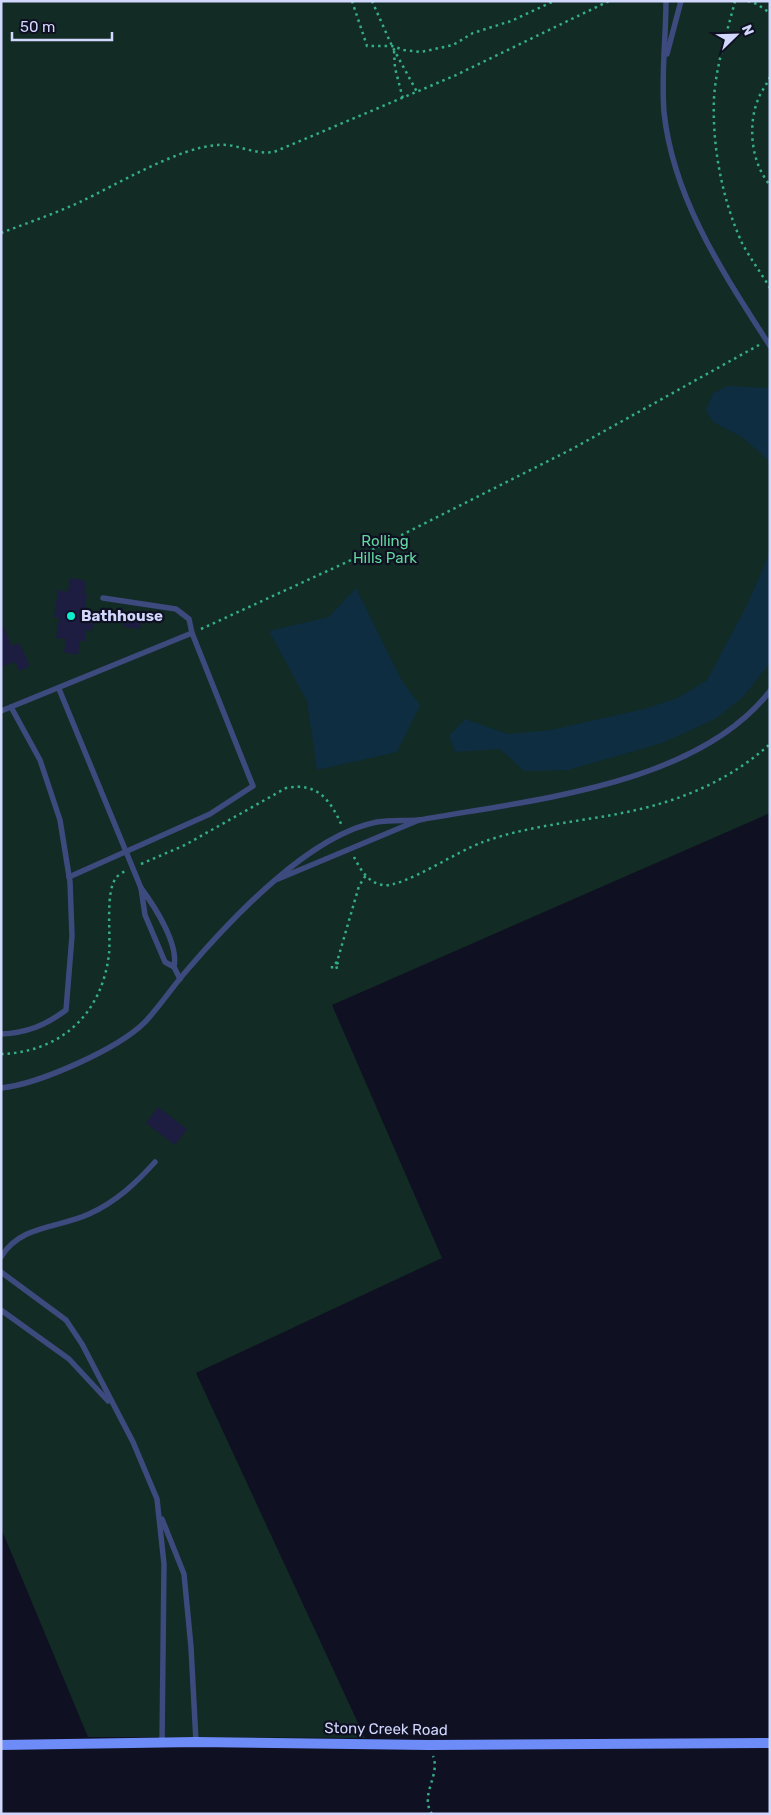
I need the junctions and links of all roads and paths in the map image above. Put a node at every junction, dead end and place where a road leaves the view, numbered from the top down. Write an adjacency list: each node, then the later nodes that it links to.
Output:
1 (352, 1): 10 (path)
2 (372, 1): 10 (path)
3 (554, 1): 10 (path)
4 (609, 1): 14 (path)
5 (666, 1): 12 (lane)
6 (681, 1): 12 (lane)
7 (735, 1): 18 (path)
8 (748, 1): 9 (path)
9 (770, 13)
10 (392, 46): 11 (path)
11 (394, 50): 14 (path); 15 (path)
12 (665, 64): 19 (lane)
13 (770, 76): 16 (path)
14 (417, 92): 15 (path)
15 (403, 98): 17 (path)
16 (770, 185)
17 (1, 234)
18 (770, 288)
19 (769, 344): 21 (path)
20 (103, 598): 21 (lane)
21 (192, 633): 22 (lane); 30 (lane)
22 (59, 688): 24 (lane); 30 (lane)
23 (770, 691): 27 (lane)
24 (10, 707): 25 (lane); 33 (lane)
25 (1, 711)
26 (770, 744): 32 (path)
27 (419, 820): 28 (lane); 29 (lane)
28 (345, 833): 31 (path); 34 (lane)
29 (350, 848): 32 (path); 34 (lane)
30 (126, 851): 31 (lane); 33 (lane)
31 (133, 868): 35 (lane); 40 (path)
32 (366, 875): 36 (path)
33 (69, 877): 39 (lane)
34 (278, 879): 38 (lane)
35 (141, 888): 37 (lane); 37 (lane)
36 (337, 962)
37 (174, 967): 38 (lane)
38 (180, 979): 41 (lane)
39 (1, 1034)
40 (1, 1054)
41 (1, 1088)
42 (155, 1162): 43 (lane)
43 (1, 1257)
44 (1, 1272): 46 (lane)
45 (1, 1310): 46 (lane)
46 (113, 1406): 47 (lane)
47 (160, 1514): 48 (lane); 49 (lane)
48 (196, 1742): 49 (main road, Stony Creek Road); 52 (main road, Stony Creek Road)
49 (162, 1743): 51 (main road, Stony Creek Road)
50 (770, 1743): 52 (main road, Stony Creek Road)
51 (1, 1745)
52 (429, 1745): 53 (path)
53 (432, 1814)

